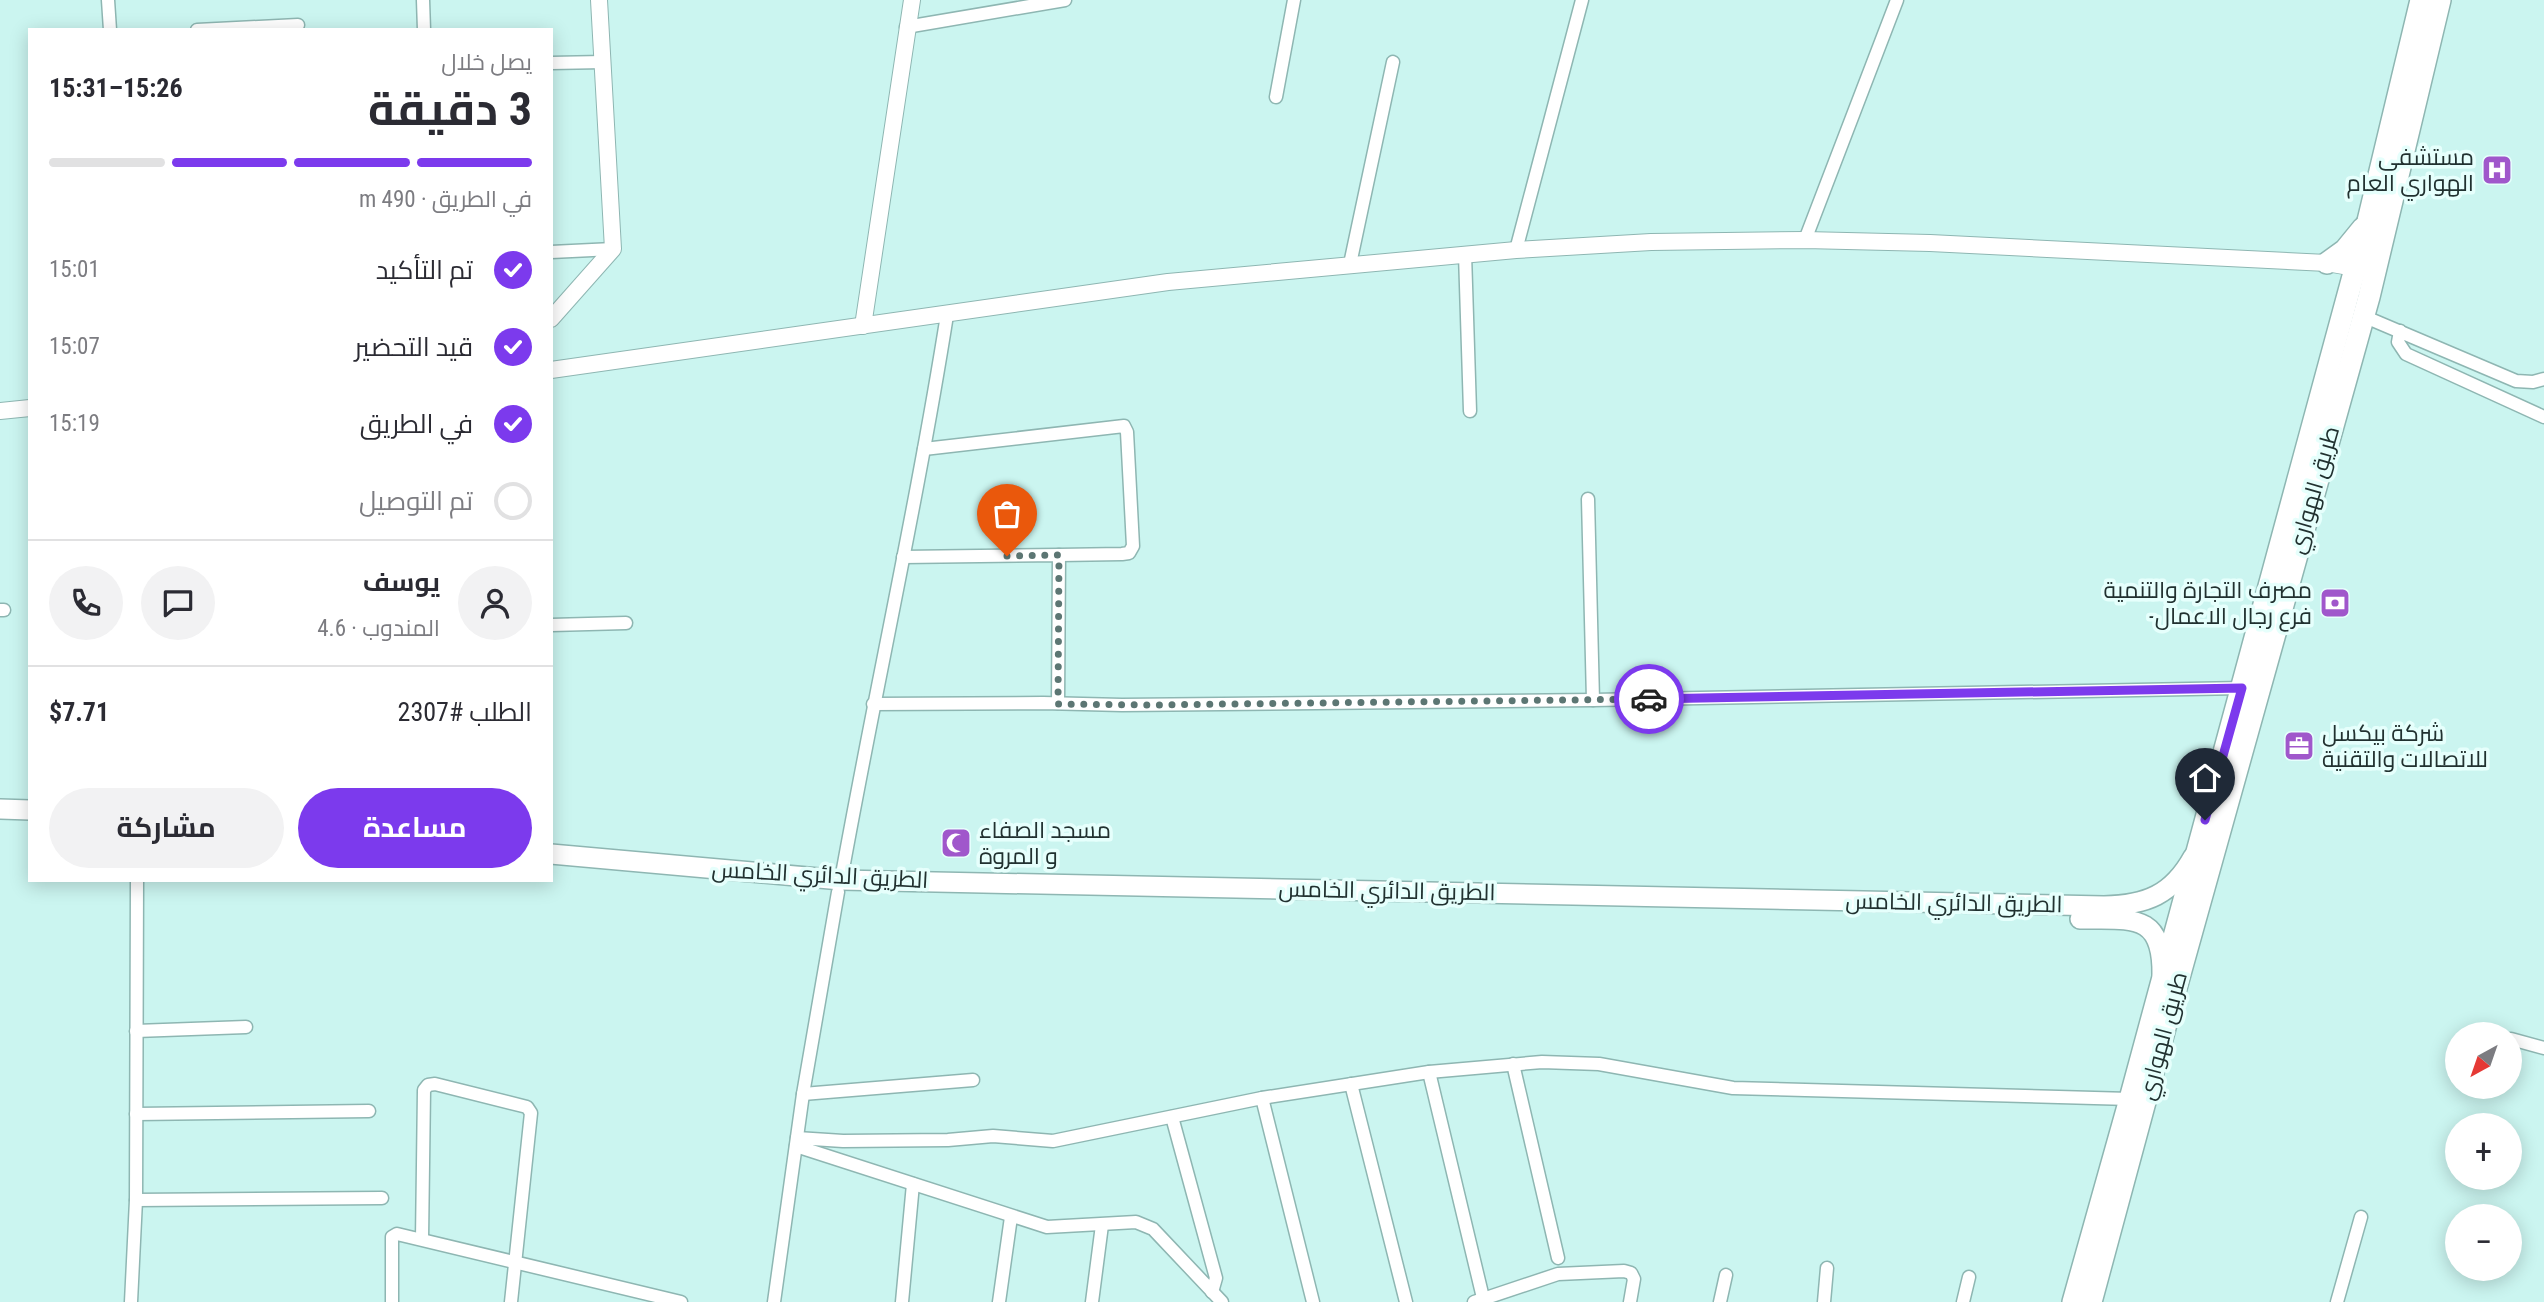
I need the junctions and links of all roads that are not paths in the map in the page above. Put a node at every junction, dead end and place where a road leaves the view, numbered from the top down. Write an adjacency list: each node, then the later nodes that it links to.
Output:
1 (108, 0): 13 (street)
2 (424, 0): 15 (street)
3 (599, 0): 16 (main road)
4 (912, 0): 12 (main road)
5 (1065, 0): 12 (street)
6 (1294, 0): 19 (street)
7 (1581, 0): 23 (street)
8 (1897, 0): 21 (street)
9 (2421, 0): 20 (highway, طريق الهواري)
10 (2440, 0): 28 (highway, طريق الهواري)
11 (298, 25): 14 (street)
12 (906, 27): 31 (main road)
13 (110, 28)
14 (237, 28)
15 (424, 28)
16 (603, 62): 18 (street); 22 (main road)
17 (1393, 62): 26 (street)
18 (553, 63)
19 (1276, 97)
20 (2368, 221): 27 (highway, طريق الهواري); 27 (highway)
21 (1805, 240): 23 (main road); 27 (main road)
22 (613, 249): 24 (street); 30 (main road)
23 (1516, 250): 25 (main road)
24 (553, 252)
25 (1465, 254): 26 (main road); 37 (street)
26 (1350, 264): 29 (main road)
27 (2337, 269): 28 (highway, طريق الهواري)
28 (2354, 310): 32 (street); 43 (highway, طريق الهواري)
29 (947, 315): 31 (main road); 39 (street)
30 (553, 317)
31 (863, 326): 33 (main road)
32 (2400, 331): 34 (street); 38 (street)
33 (553, 370)
34 (2544, 379)
35 (28, 408): 36 (main road)
36 (0, 411)
37 (1470, 411)
38 (2544, 417)
39 (924, 449): 41 (street); 42 (street)
40 (1588, 499): 47 (street)
41 (1059, 555): 42 (street); 49 (street)
42 (902, 557): 48 (street)
43 (2274, 603): 46 (highway, طريق الهواري); 106 (highway, طريق الهواري)
44 (626, 623): 45 (street)
45 (553, 625)
46 (2242, 688): 47 (street); 54 (highway, طريق الهواري)
47 (1593, 700): 49 (street)
48 (873, 704): 49 (street); 58 (street)
49 (1058, 704)
50 (0, 809): 51 (main road)
51 (28, 810)
52 (0, 821): 53 (main road)
53 (28, 821)
54 (2198, 847): 59 (main road, الطريق الدائري الخامس); 60 (highway, طريق الهواري)
55 (553, 854): 58 (main road, الطريق الدائري الخامس)
56 (553, 866): 58 (main road, الطريق الدائري الخامس)
57 (137, 882): 62 (street)
58 (840, 886): 59 (main road, الطريق الدائري الخامس); 69 (street)
59 (1642, 903): 60 (main road, الطريق الدائري الخامس)
60 (2161, 984): 71 (highway, طريق الهواري)
61 (246, 1027): 62 (street)
62 (136, 1031): 73 (street)
63 (2522, 1042): 64 (street)
64 (2544, 1048)
65 (1513, 1064): 66 (street); 71 (street); 83 (street)
66 (1429, 1072): 68 (street); 89 (street)
67 (972, 1080): 69 (street)
68 (1351, 1084): 70 (street); 100 (street)
69 (803, 1094): 75 (street)
70 (1262, 1098): 74 (street); 99 (street)
71 (2130, 1099): 105 (highway, طريق الهواري)
72 (369, 1111): 73 (street)
73 (136, 1114): 78 (street)
74 (1172, 1116): 75 (street); 88 (street)
75 (796, 1142): 76 (street); 94 (street)
76 (913, 1184): 79 (street); 95 (street)
77 (382, 1198): 78 (street)
78 (136, 1200): 90 (street)
79 (1011, 1217): 81 (street); 96 (street)
80 (2361, 1217): 107 (street)
81 (1101, 1225): 88 (street); 97 (street)
82 (422, 1240): 84 (street); 84 (street); 91 (street)
83 (1558, 1258)
84 (516, 1264): 92 (street); 93 (street)
85 (1827, 1268): 103 (street)
86 (1726, 1275): 102 (street)
87 (1969, 1278): 104 (street)
88 (1212, 1292): 98 (street)
89 (1480, 1301): 101 (street)
90 (131, 1302)
91 (392, 1302)
92 (510, 1302)
93 (681, 1302)
94 (774, 1302)
95 (902, 1302)
96 (999, 1302)
97 (1093, 1302)
98 (1222, 1302)
99 (1313, 1302)
100 (1406, 1302)
101 (1630, 1302)
102 (1720, 1302)
103 (1824, 1302)
104 (1963, 1302)
105 (2073, 1302)
106 (2091, 1302)
107 (2337, 1302)

